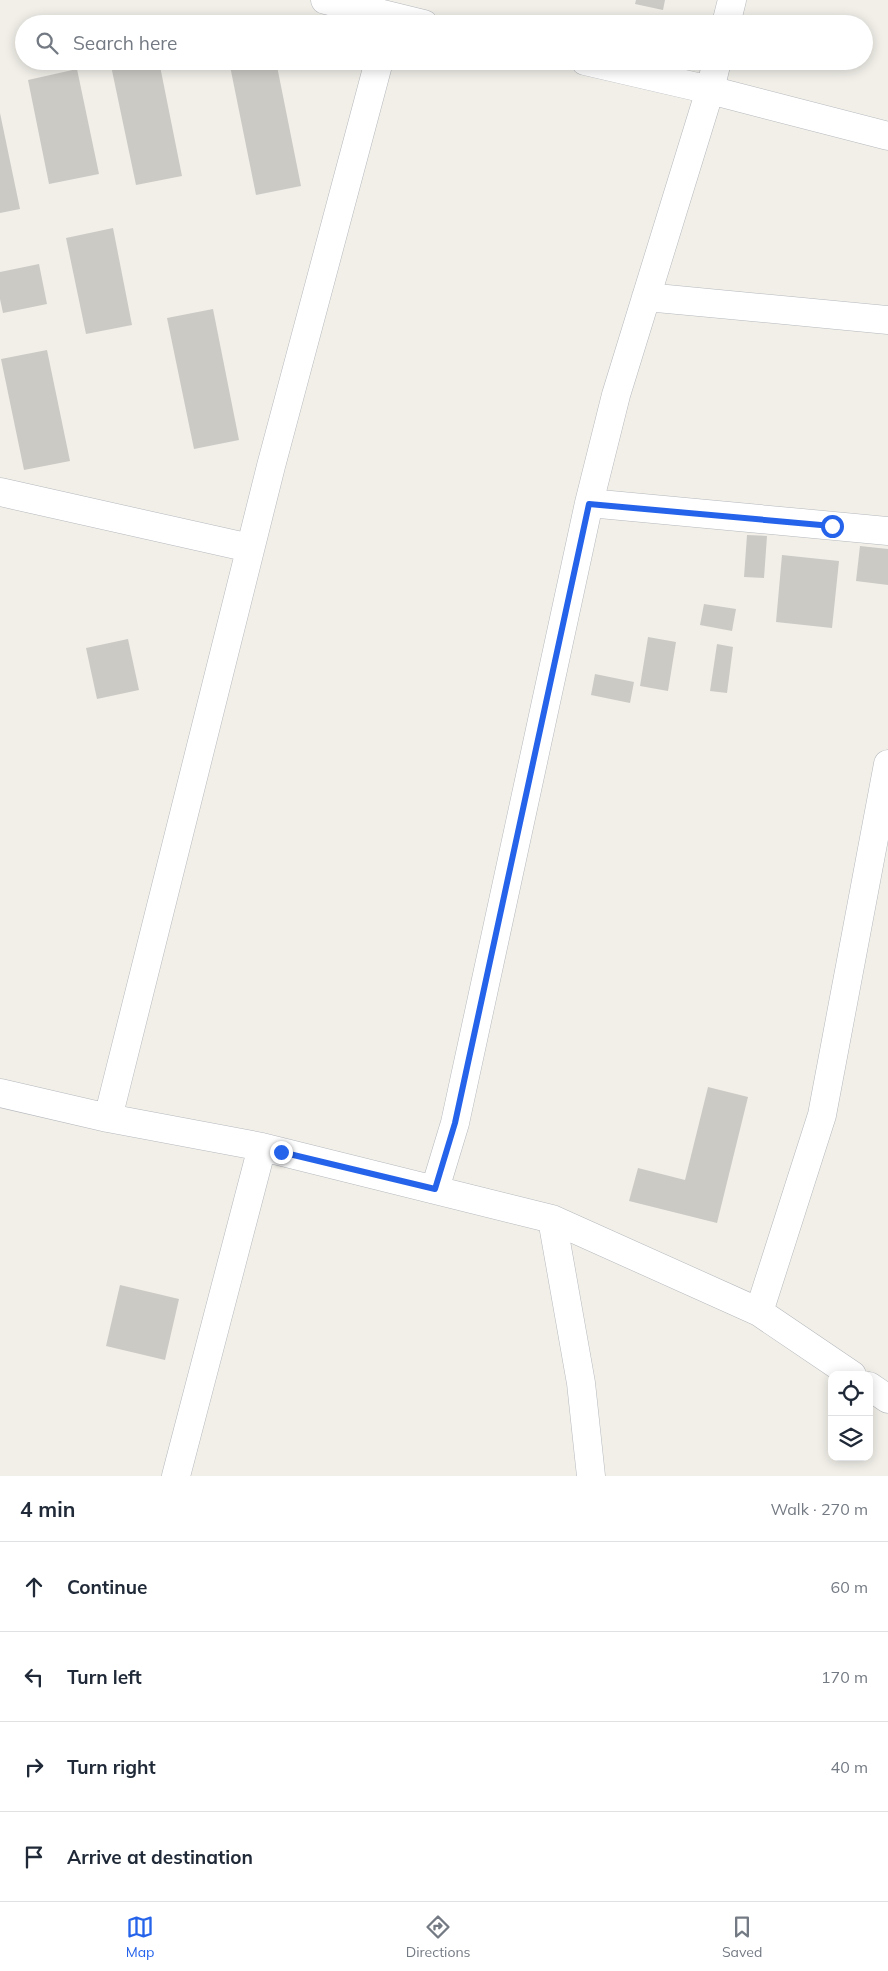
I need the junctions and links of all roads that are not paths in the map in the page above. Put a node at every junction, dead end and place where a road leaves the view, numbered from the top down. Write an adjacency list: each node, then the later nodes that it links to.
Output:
1 (325, 0): 3 (street)
2 (732, 0): 4 (street)
3 (402, 15)
4 (728, 15)
5 (377, 70): 15 (street)
6 (624, 70): 8 (street)
7 (715, 70): 8 (street)
8 (710, 90): 9 (street); 10 (street)
9 (888, 136)
10 (646, 297): 11 (street); 13 (street)
11 (888, 320)
12 (0, 492): 15 (street)
13 (589, 504): 14 (street); 20 (street)
14 (888, 531)
15 (250, 548): 18 (street)
16 (888, 764): 22 (street)
17 (0, 1093): 18 (street)
18 (108, 1118): 19 (street)
19 (262, 1147): 20 (street); 26 (street)
20 (435, 1189): 21 (street)
21 (552, 1219): 22 (street); 27 (street)
22 (759, 1312): 23 (street)
23 (846, 1371)
24 (873, 1389): 25 (street)
25 (888, 1399)
26 (176, 1476)
27 (591, 1476)

